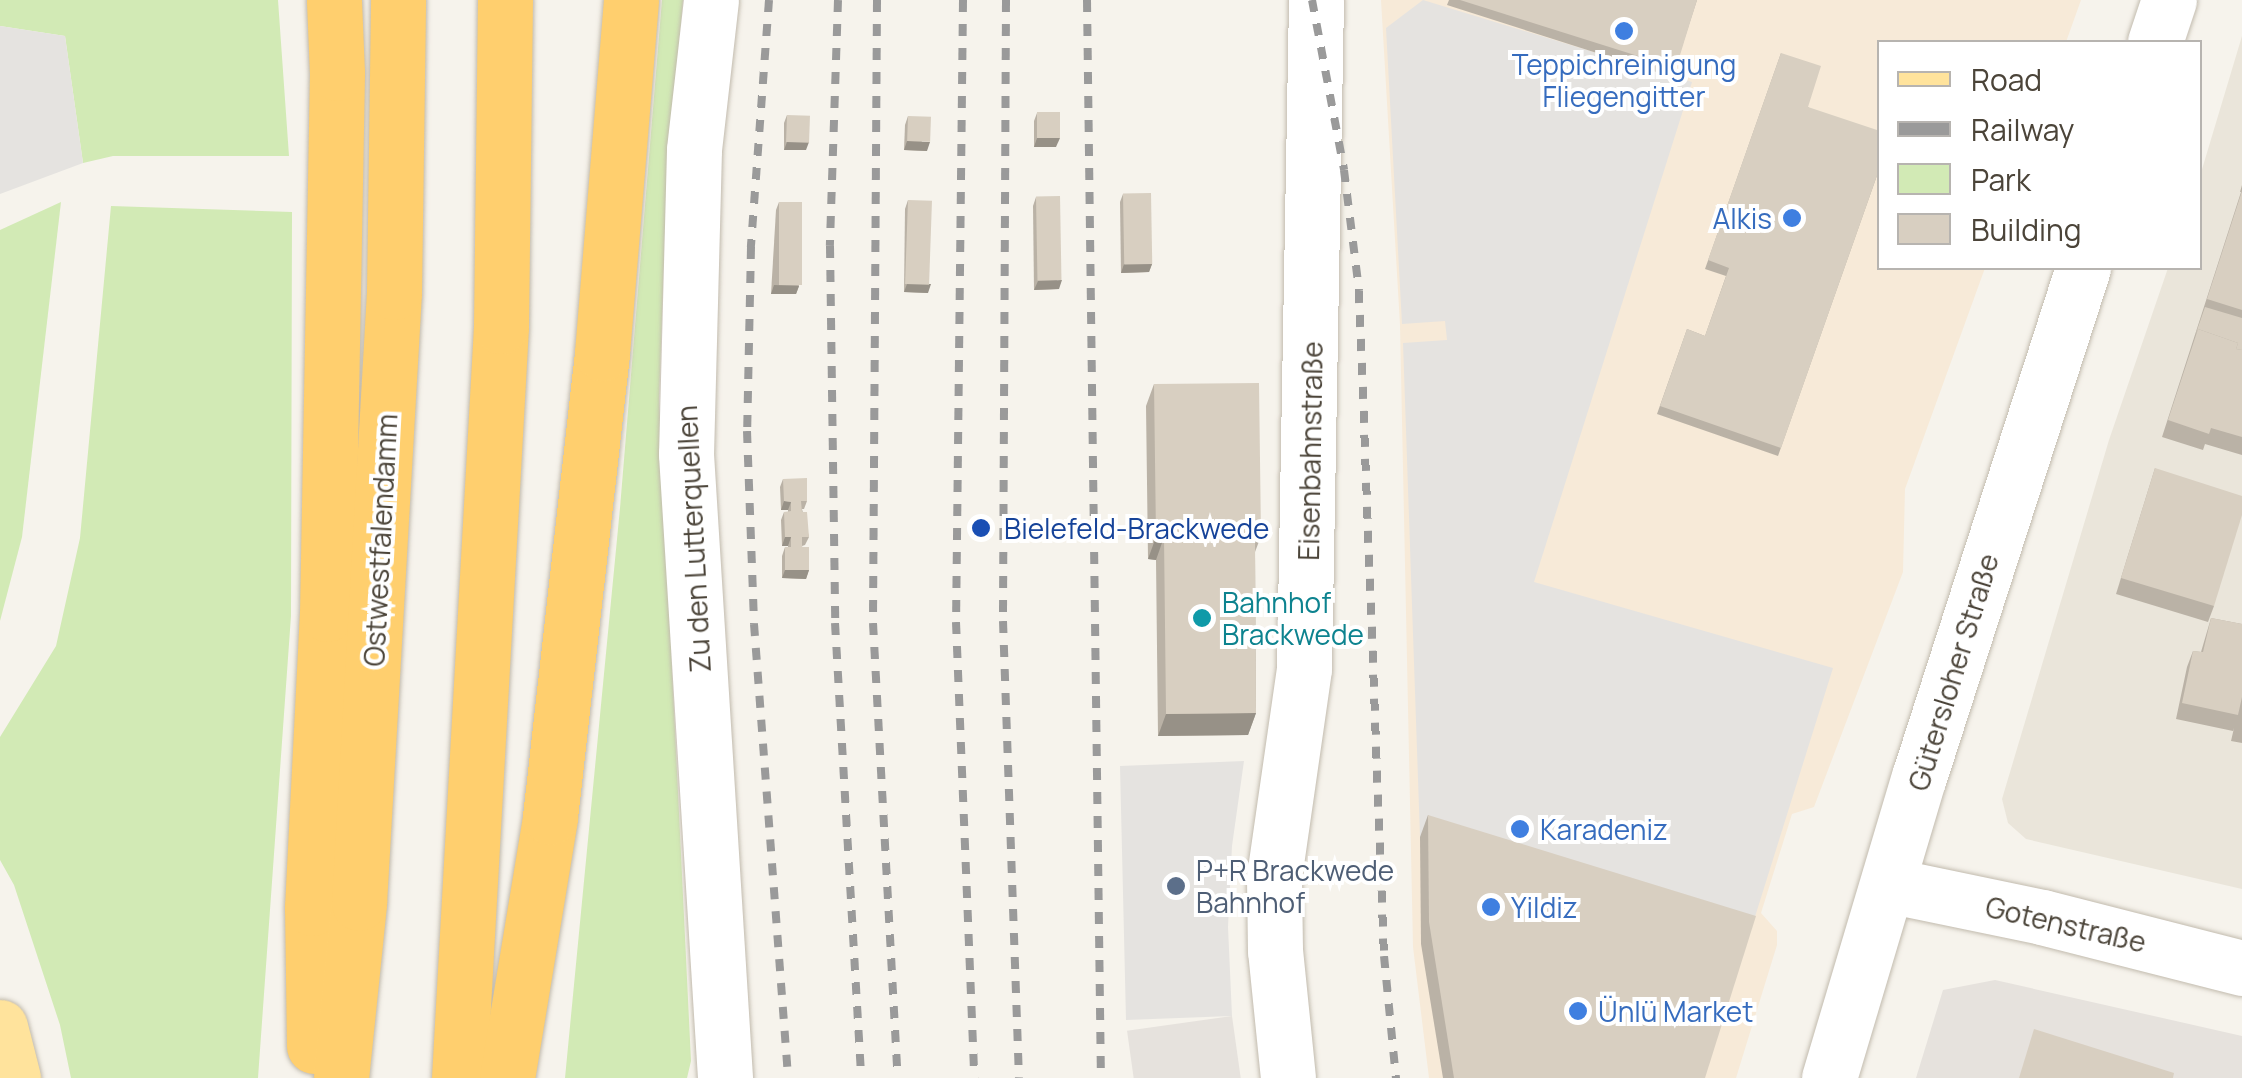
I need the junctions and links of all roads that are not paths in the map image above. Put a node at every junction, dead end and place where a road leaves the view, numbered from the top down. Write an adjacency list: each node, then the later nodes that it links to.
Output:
1 (334, 0): 14 (highway)
2 (398, 0): 15 (highway, Ostwestfalendamm)
3 (505, 0): 16 (highway)
4 (630, 0): 17 (highway)
5 (710, 0): 18 (street, Zu den Lutterquellen)
6 (1316, 0): 19 (street, Eisenbahnstraße)
7 (2169, 0): 8 (street)
8 (2156, 40)
9 (2082, 270): 10 (street, Gütersloher Straße)
10 (1888, 885): 11 (street, Gotenstraße); 20 (street, Gütersloher Straße)
11 (2242, 968)
12 (0, 1028): 13 (main road)
13 (13, 1078)
14 (315, 1078)
15 (341, 1078)
16 (459, 1078)
17 (507, 1078)
18 (725, 1078)
19 (1288, 1078)
20 (1829, 1078)

